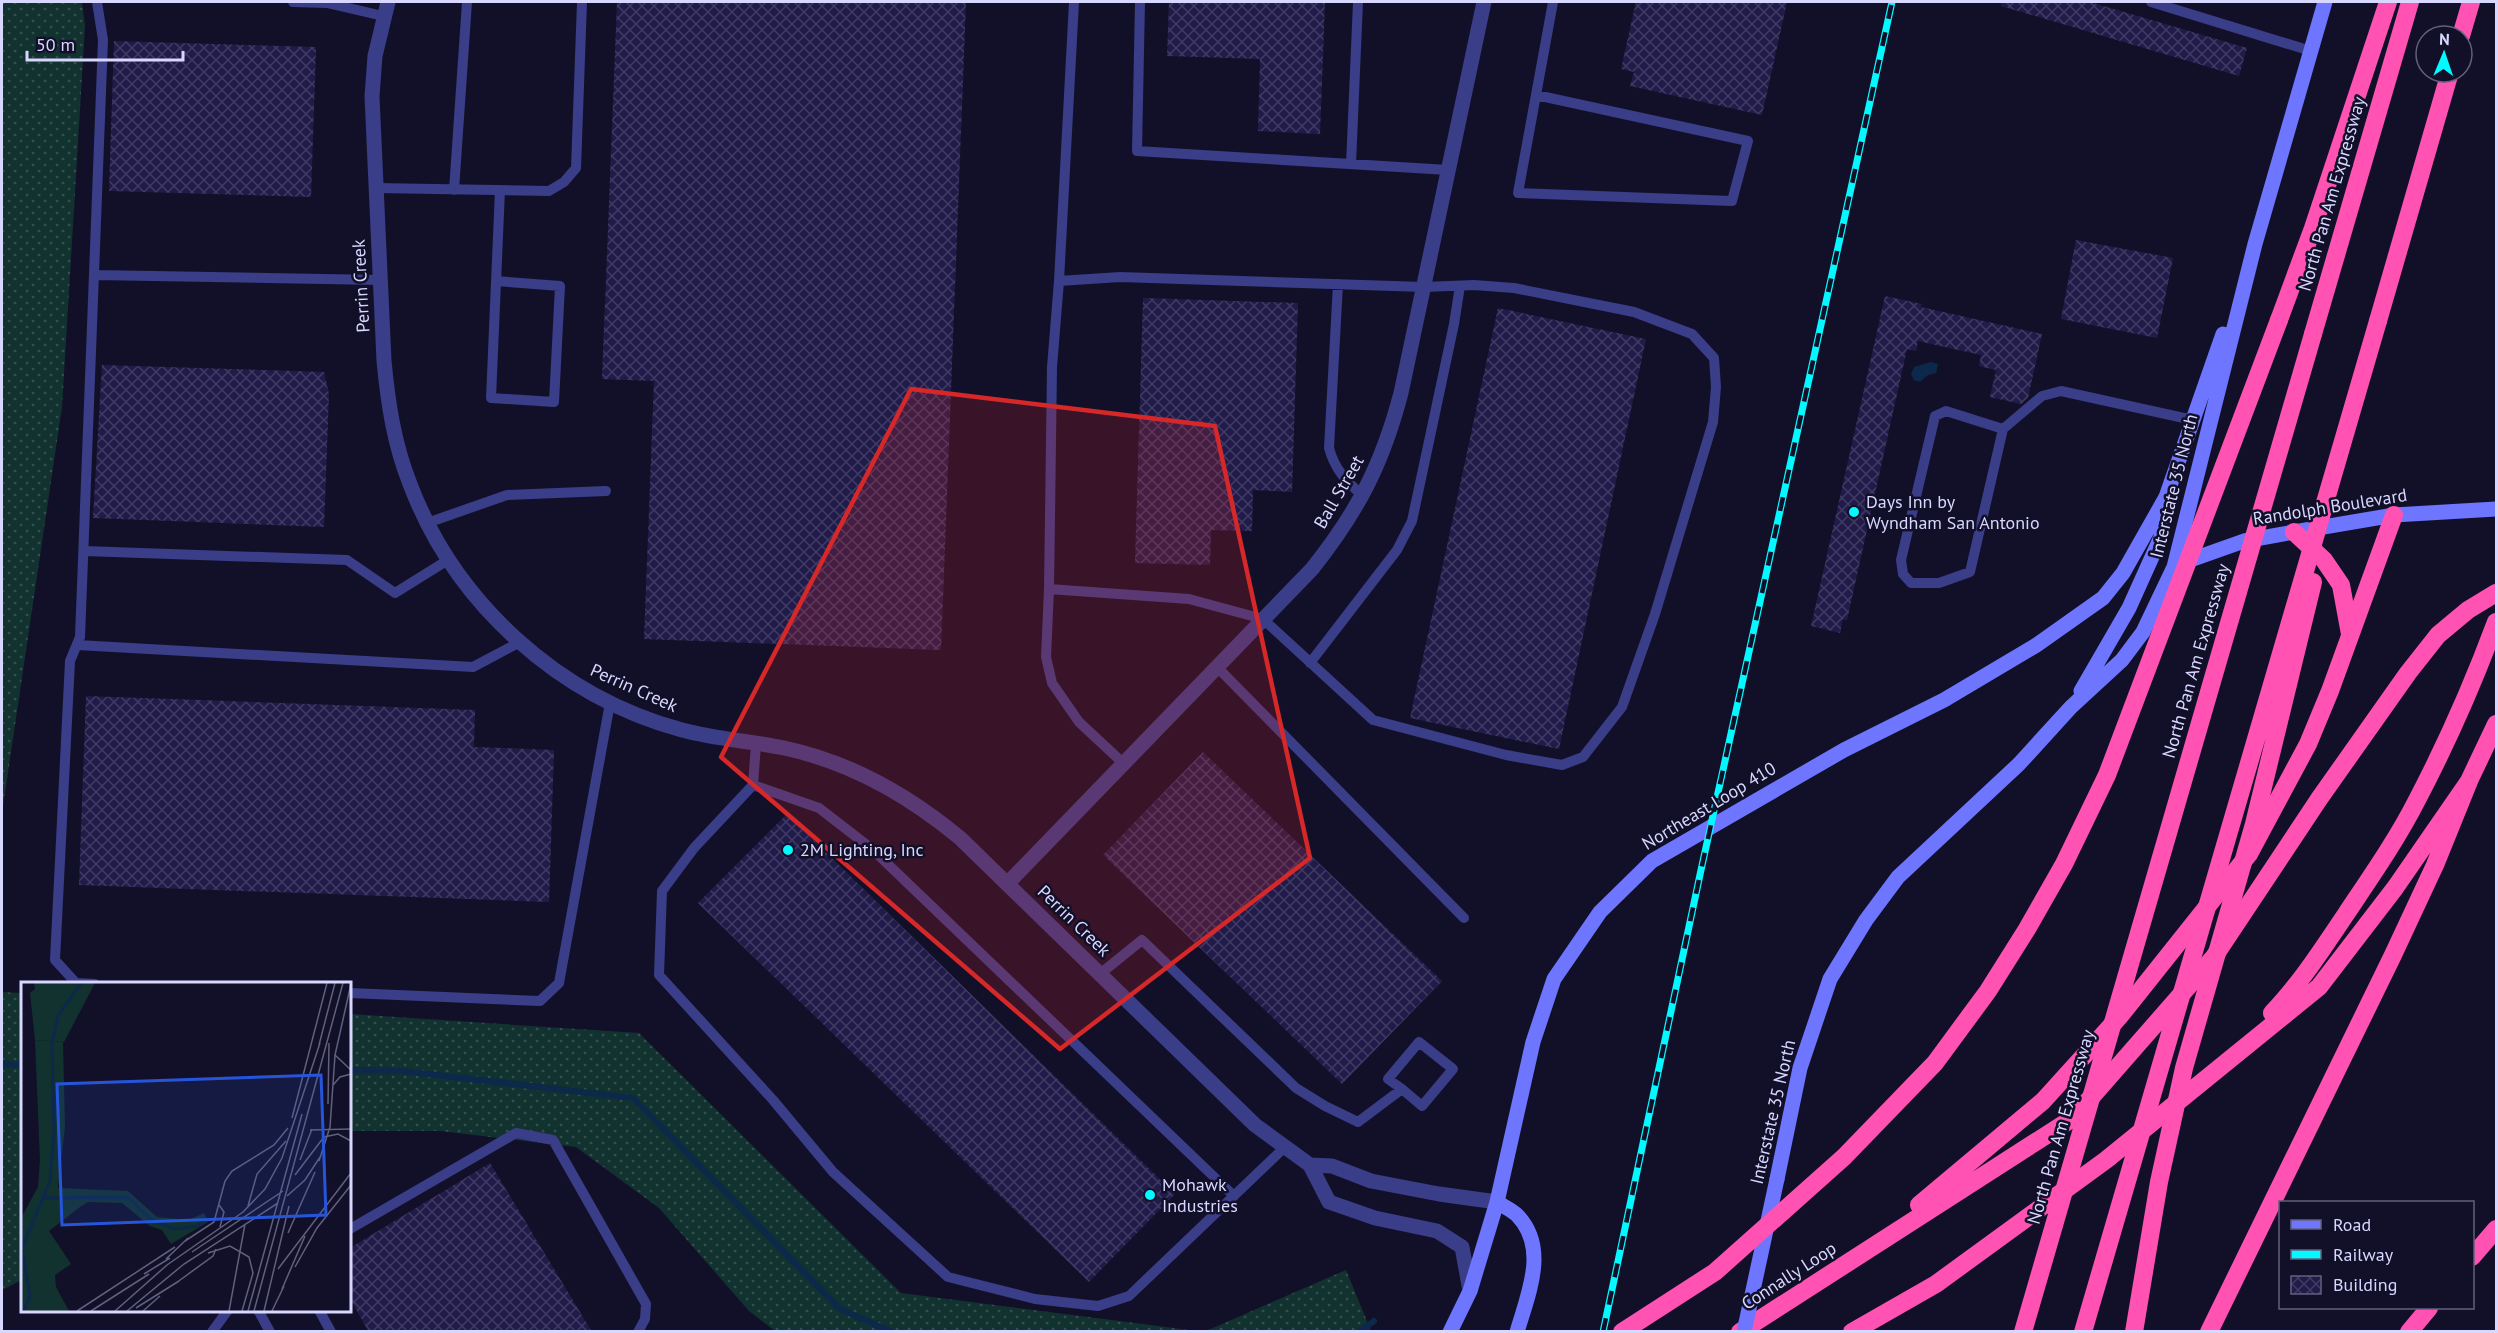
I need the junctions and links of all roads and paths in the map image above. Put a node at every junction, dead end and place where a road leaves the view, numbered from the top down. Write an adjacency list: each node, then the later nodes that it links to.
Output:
1 (97, 2): 27 (lane)
2 (293, 2): 3 (lane)
3 (327, 2): 16 (lane)
4 (466, 2): 24 (lane)
5 (582, 2): 25 (lane)
6 (1074, 2): 30 (lane)
7 (1140, 2): 21 (lane)
8 (1359, 2): 21 (lane)
9 (1484, 2): 22 (street, Ball Street)
10 (1553, 2): 20 (lane)
11 (2151, 2): 18 (lane)
12 (2325, 2): 18 (main road, Interstate 35 North)
13 (2388, 2): 89 (highway, bridge)
14 (2410, 2): 92 (highway, North Pan Am Expressway, bridge)
15 (2471, 2): 17 (highway)
16 (385, 9): 23 (street, Perrin Creek)
17 (2465, 24)
18 (2311, 51): 26 (main road, Interstate 35 North)
19 (2447, 84): 34 (highway)
20 (1536, 95): 20 (lane)
21 (1351, 164): 22 (lane)
22 (1448, 170): 33 (street, Ball Street)
23 (376, 188): 24 (lane); 28 (street, Perrin Creek)
24 (454, 190): 25 (lane)
25 (500, 190): 29 (lane)
26 (2255, 244): 35 (main road, Interstate 35 North); 46 (main road, Interstate 35 North)
27 (94, 275): 28 (lane); 44 (lane)
28 (380, 280): 42 (street, Perrin Creek)
29 (496, 280): 29 (lane)
30 (1059, 282): 31 (lane); 47 (lane)
31 (1338, 284): 33 (lane); 38 (lane)
32 (1460, 286): 33 (lane); 54 (lane); 54 (lane)
33 (1424, 287): 38 (street, Ball Street)
34 (2378, 321): 93 (highway, bridge); 94 (highway, bridge)
35 (2193, 420): 36 (lane); 39 (main road, Interstate 35 North)
36 (2003, 429): 36 (lane)
37 (606, 491): 42 (lane)
38 (1363, 496): 49 (street, Ball Street)
39 (2166, 497): 57 (main road, Interstate 35 North); 73 (main road, Northeast Loop 410)
40 (2496, 510): 41 (main road, Randolph Boulevard)
41 (2394, 515): 43 (main road, Randolph Boulevard); 51 (highway)
42 (427, 523): 45 (street, Perrin Creek)
43 (2294, 532): 46 (main road, Randolph Boulevard); 51 (highway)
44 (84, 551): 45 (lane); 53 (lane)
45 (448, 560): 52 (street, Perrin Creek)
46 (2174, 567): 57 (main road, Interstate 35 North)
47 (1049, 589): 49 (lane); 60 (lane)
48 (2496, 593): 76 (highway)
49 (1263, 619): 54 (lane); 55 (street, Ball Street)
50 (2496, 622): 68 (highway)
51 (2350, 635): 76 (highway)
52 (520, 642): 53 (lane); 56 (street, Perrin Creek)
53 (76, 645): 66 (lane)
54 (1310, 663)
55 (1217, 667): 60 (street, Ball Street); 64 (lane)
56 (610, 703): 59 (street, Perrin Creek); 67 (lane)
57 (2072, 707): 90 (main road, Interstate 35 North, bridge)
58 (2496, 724): 61 (highway)
59 (756, 744): 62 (lane); 63 (street, Perrin Creek)
60 (1124, 764): 63 (street, Ball Street)
61 (2469, 781): 68 (highway); 95 (highway)
62 (753, 785): 72 (lane); 72 (lane)
63 (1008, 884): 65 (street, Perrin Creek)
64 (1464, 918)
65 (1100, 974): 69 (lane); 70 (street, Perrin Creek)
66 (75, 982)
67 (351, 993)
68 (2218, 1069): 91 (highway)
69 (1402, 1089): 69 (lane)
70 (1284, 1148): 71 (street, Perrin Creek); 72 (lane)
71 (1310, 1164): 73 (street, Perrin Creek); 78 (street)
72 (1234, 1196)
73 (1497, 1202): 78 (main road, Northeast Loop 410); 88 (main road)
74 (351, 1228): 86 (lane)
75 (2496, 1229): 77 (highway)
76 (1860, 1254): 90 (highway, Connally Loop)
77 (2474, 1255)
78 (1470, 1291): 87 (main road, Northeast Loop 410)
79 (2428, 1309): 96 (highway)
80 (227, 1312): 83 (lane)
81 (259, 1312): 84 (lane)
82 (320, 1312): 85 (lane)
83 (212, 1332)
84 (270, 1332)
85 (331, 1332)
86 (638, 1332)
87 (1450, 1332)
88 (1518, 1332)
89 (1622, 1332)
90 (1742, 1332)
91 (1852, 1332)
92 (2023, 1332)
93 (2083, 1332)
94 (2134, 1332)
95 (2209, 1332)
96 (2409, 1332)

